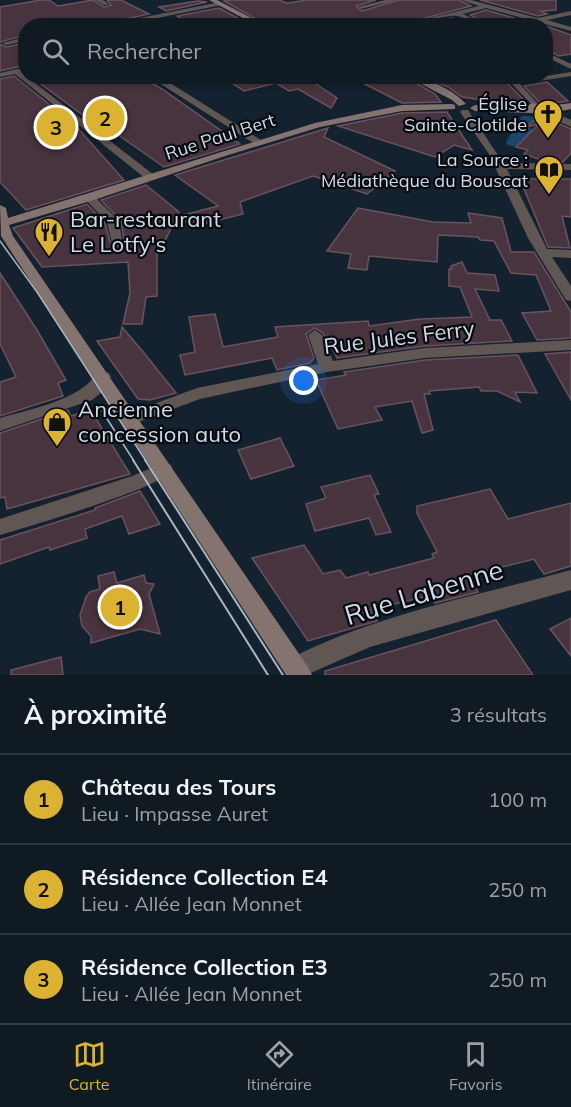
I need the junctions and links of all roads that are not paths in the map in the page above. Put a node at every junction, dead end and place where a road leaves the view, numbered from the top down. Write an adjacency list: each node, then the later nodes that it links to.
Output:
1 (98, 0): 5 (street)
2 (212, 0): 6 (street)
3 (394, 0): 8 (street)
4 (464, 0): 7 (street)
5 (106, 4)
6 (220, 4): 11 (street); 12 (street)
7 (489, 5): 9 (street); 15 (street)
8 (361, 7)
9 (456, 13): 13 (street); 14 (street)
10 (571, 13): 16 (street)
11 (146, 18)
12 (247, 18)
13 (434, 18)
14 (467, 18)
15 (522, 18)
16 (552, 18)
17 (553, 27): 18 (street)
18 (571, 30)
19 (18, 41): 20 (street)
20 (6, 43)
21 (571, 56): 22 (street)
22 (555, 59): 23 (street)
23 (571, 67)
24 (18, 71): 26 (street)
25 (571, 74): 27 (street)
26 (0, 75)
27 (553, 76)
28 (38, 84): 40 (street)
29 (165, 84): 37 (street)
30 (426, 84): 33 (street)
31 (515, 84): 34 (street)
32 (571, 106): 35 (street, Rue Paul Bert)
33 (464, 108): 34 (street, Rue Paul Bert); 37 (street, Rue Paul Bert); 38 (street)
34 (533, 108): 35 (street, Rue Paul Bert)
35 (547, 111): 36 (street)
36 (571, 124)
37 (259, 142): 40 (street, Rue Paul Bert)
38 (500, 166): 39 (street); 44 (street)
39 (571, 167)
40 (150, 177): 41 (street, Rue Paul Bert)
41 (90, 198): 42 (street, Rue Paul Bert); 43 (street)
42 (1, 219): 50 (street)
43 (116, 240)
44 (542, 252): 45 (street); 46 (street)
45 (571, 254)
46 (571, 297)
47 (315, 335): 49 (street)
48 (571, 345): 49 (street, Rue Jules Ferry)
49 (327, 367): 51 (street, Rue Jules Ferry)
50 (103, 377): 51 (street); 52 (street)
51 (130, 419): 53 (street)
52 (0, 425)
53 (164, 470): 54 (street); 56 (street)
54 (0, 527)
55 (571, 580): 56 (street, Rue Labenne)
56 (298, 672)

